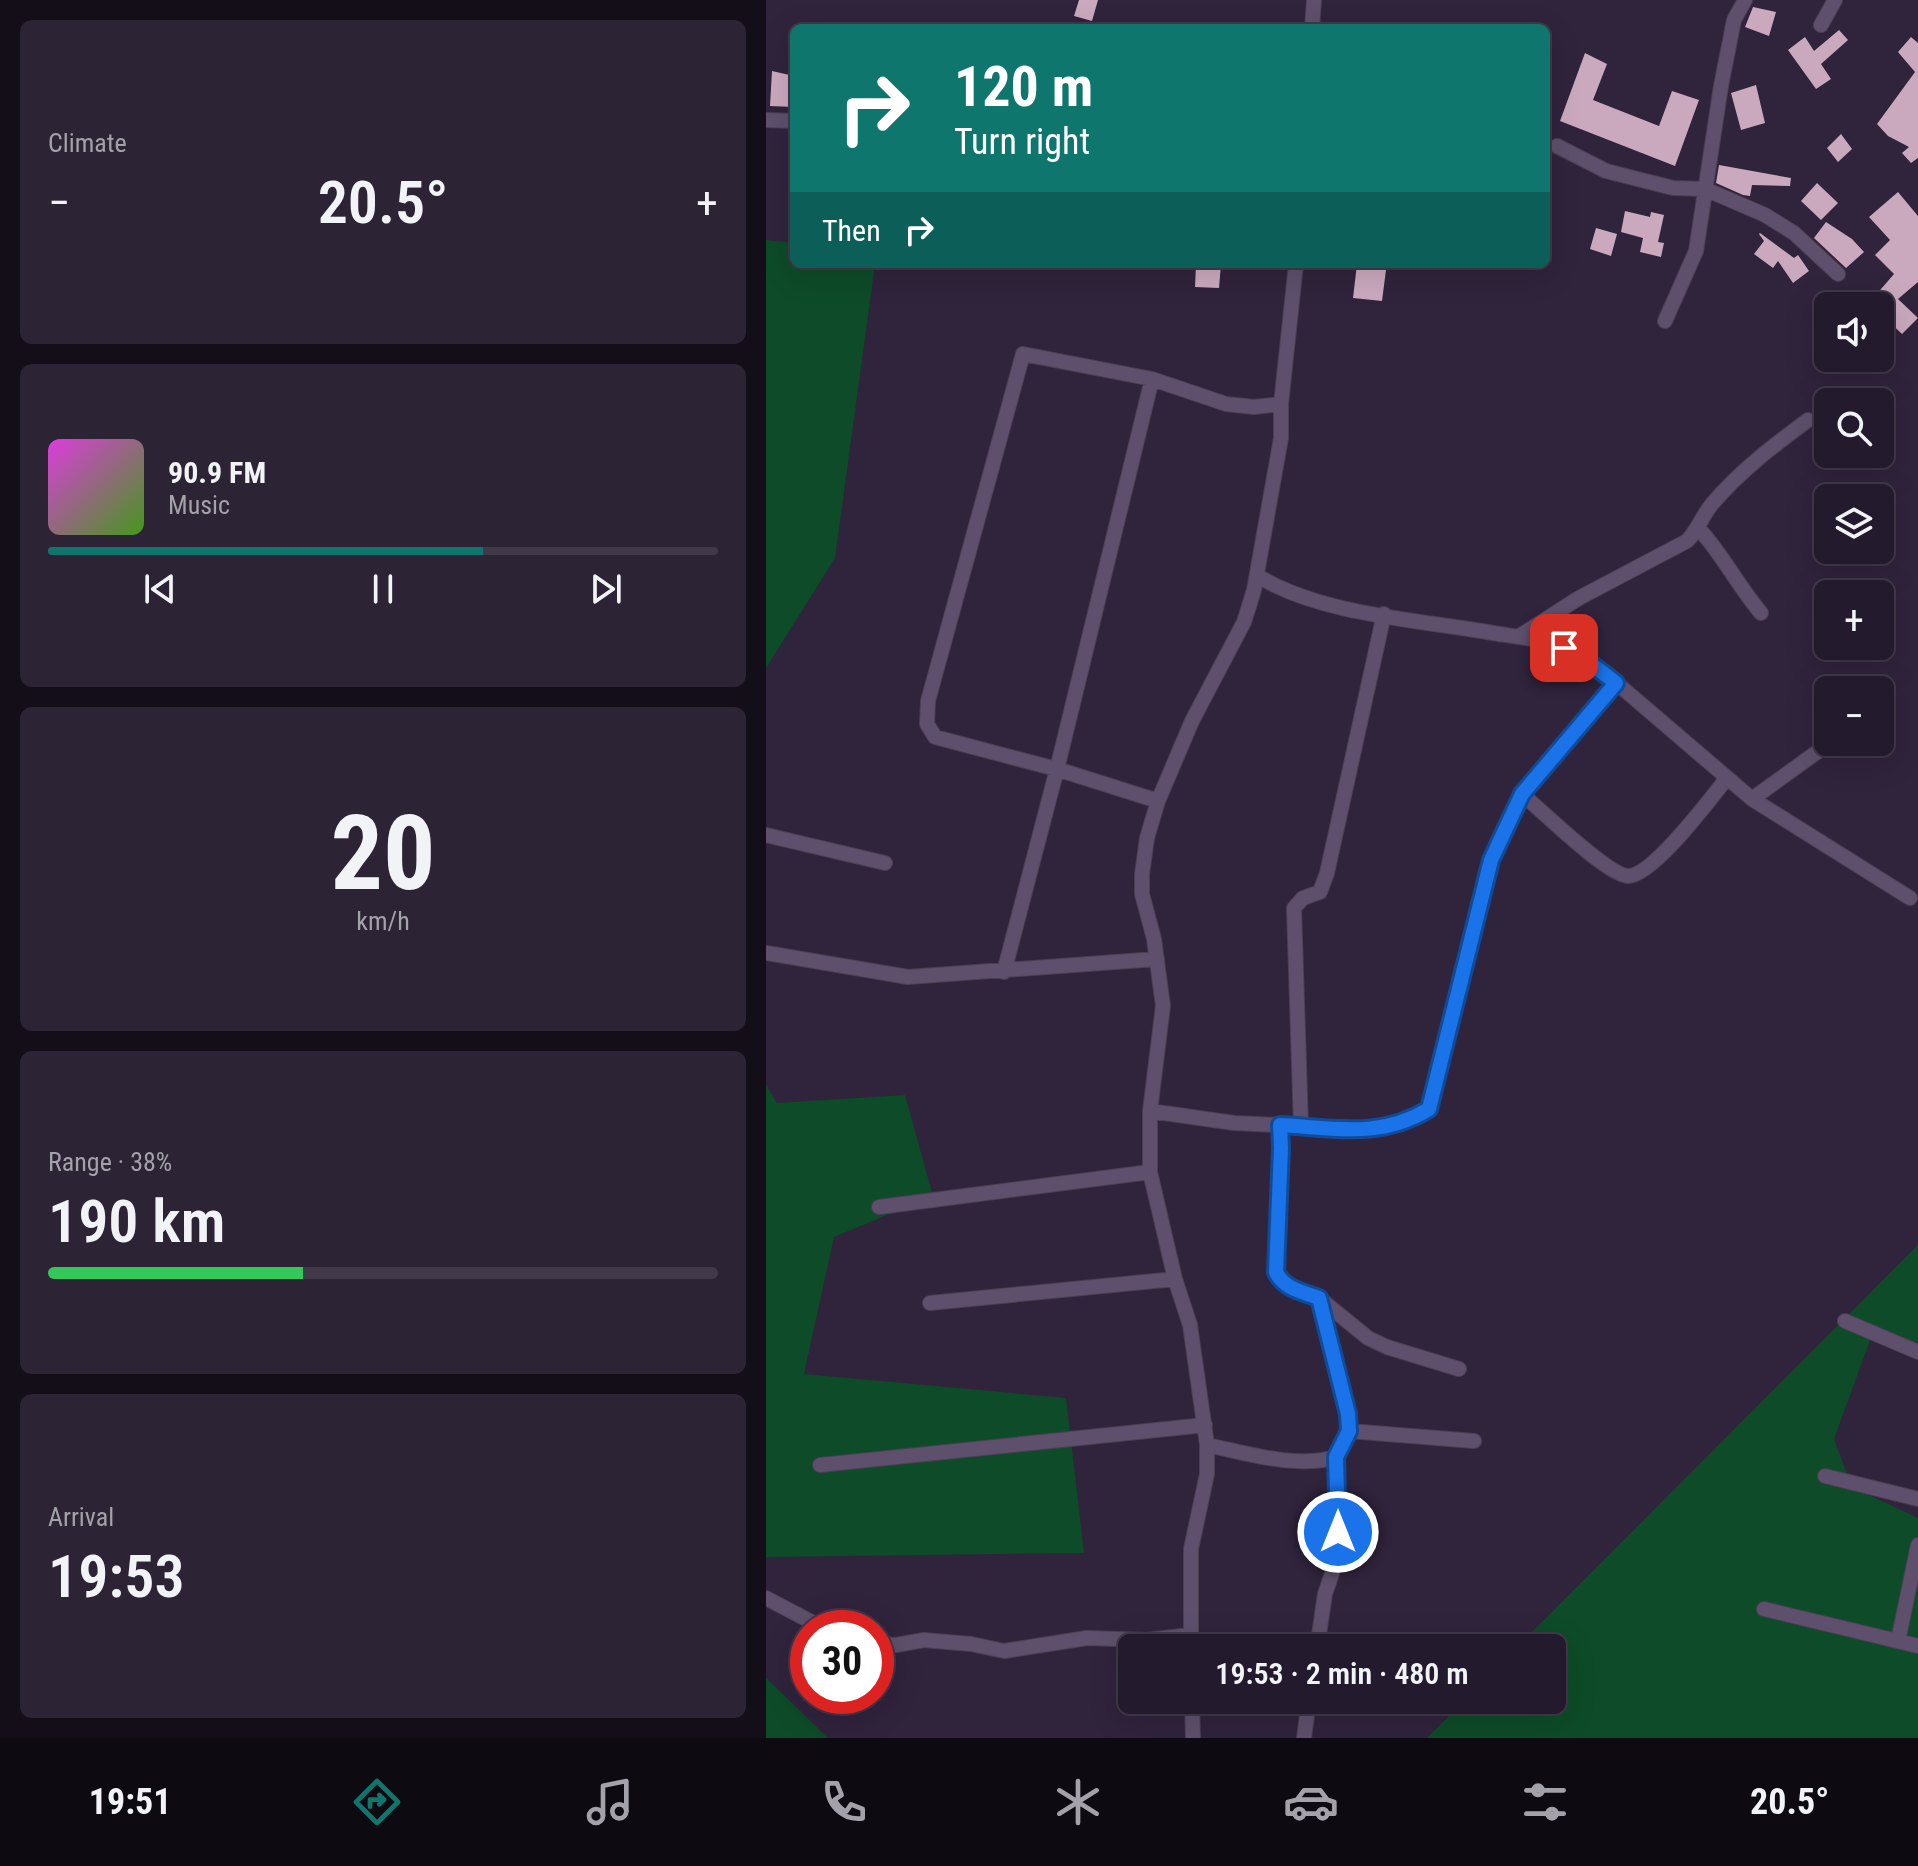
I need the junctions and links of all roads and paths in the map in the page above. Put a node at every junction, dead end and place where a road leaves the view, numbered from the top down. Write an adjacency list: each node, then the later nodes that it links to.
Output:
1 (1314, 0): 4 (street)
2 (1745, 0): 9 (street)
3 (1835, 0): 5 (street)
4 (1312, 24)
5 (1821, 25)
6 (766, 120): 7 (street)
7 (790, 121)
8 (1557, 146): 9 (street)
9 (1705, 189): 11 (street); 12 (street)
10 (1296, 268): 14 (street)
11 (1838, 274)
12 (1665, 321)
13 (1152, 379): 14 (street); 23 (street); 23 (street)
14 (1281, 404): 17 (street)
15 (1808, 420): 16 (street)
16 (1699, 529): 18 (street); 20 (street)
17 (1258, 576): 19 (street); 27 (street)
18 (1761, 613)
19 (1384, 614): 20 (street); 36 (street)
20 (1518, 637): 21 (street)
21 (1616, 683): 24 (street); 25 (street)
22 (1814, 754): 26 (street)
23 (1057, 769): 27 (street); 33 (street)
24 (1727, 778): 25 (street); 26 (street)
25 (1522, 794): 36 (street)
26 (1752, 799): 30 (street)
27 (1158, 801): 32 (street)
28 (766, 835): 29 (street)
29 (885, 863)
30 (1910, 898)
31 (766, 953): 33 (street)
32 (1157, 959): 33 (street); 34 (street)
33 (1004, 972)
34 (1150, 1111): 35 (street); 37 (street)
35 (1280, 1125): 36 (street); 40 (street)
36 (1301, 1127)
37 (1150, 1172): 38 (street); 39 (street)
38 (879, 1207)
39 (1175, 1279): 41 (street); 45 (street)
40 (1319, 1298): 44 (street); 46 (street)
41 (930, 1303)
42 (1845, 1321): 43 (street)
43 (1918, 1352)
44 (1459, 1369)
45 (1205, 1425): 48 (street); 50 (street)
46 (1349, 1431): 47 (street); 49 (street)
47 (1474, 1441)
48 (1207, 1445): 49 (street); 57 (street)
49 (1336, 1457): 58 (street)
50 (820, 1465)
51 (1825, 1476): 52 (street)
52 (1918, 1499)
53 (1918, 1545): 60 (street)
54 (766, 1598): 56 (street)
55 (1764, 1609): 60 (street)
56 (790, 1611)
57 (1190, 1634)
58 (1319, 1634)
59 (1118, 1639): 61 (street)
60 (1898, 1641): 62 (street)
61 (894, 1645)
62 (1918, 1646)
63 (1192, 1714): 65 (street)
64 (1307, 1714): 66 (street)
65 (1193, 1738)
66 (1304, 1738)

